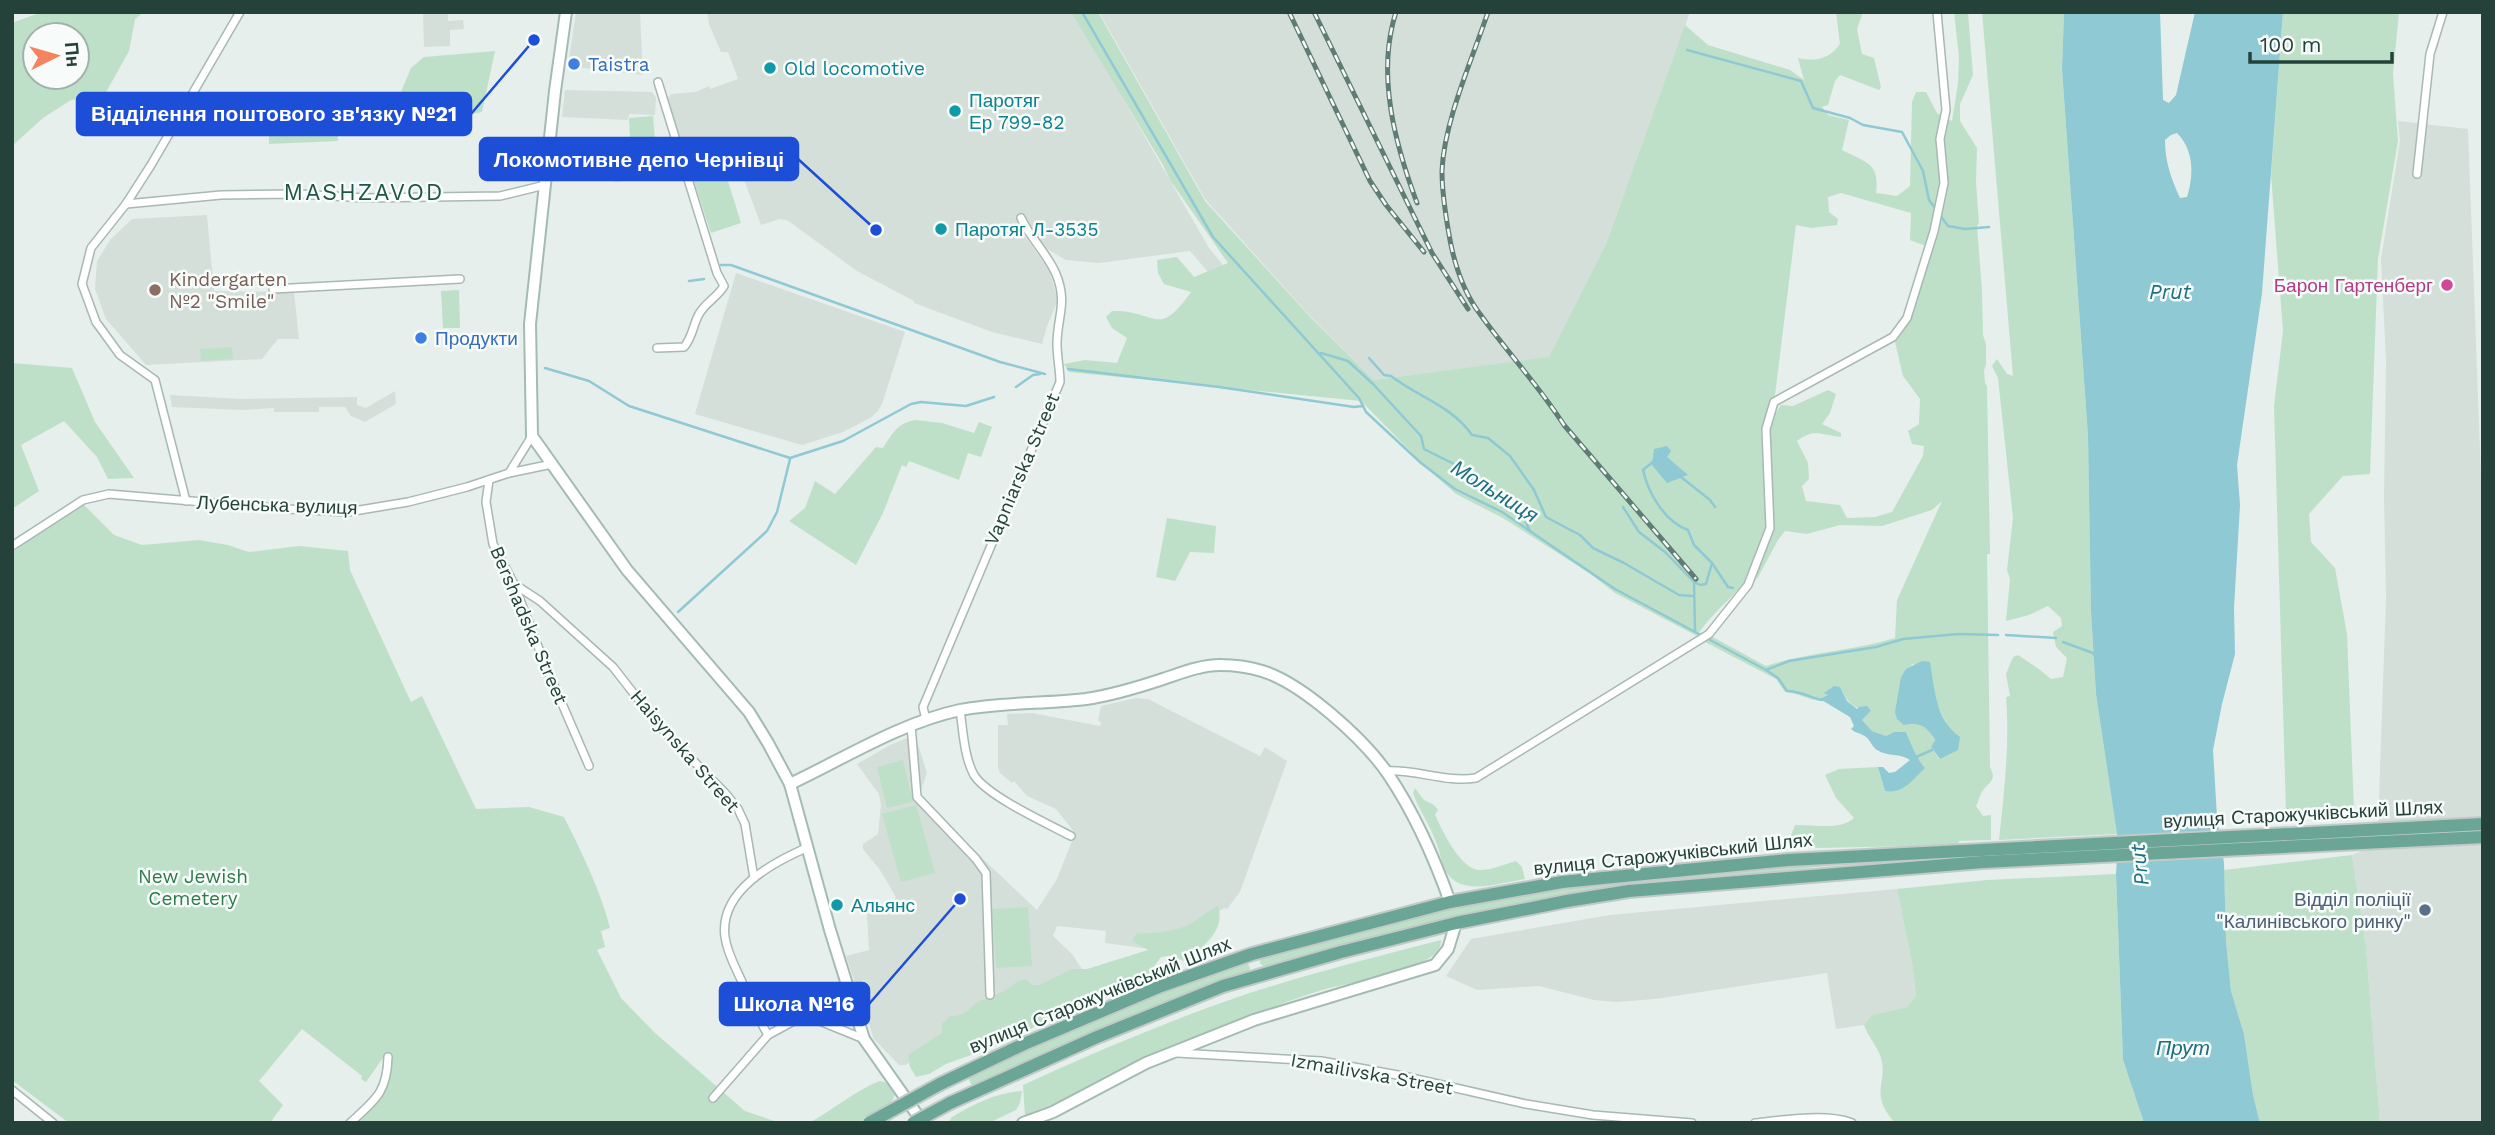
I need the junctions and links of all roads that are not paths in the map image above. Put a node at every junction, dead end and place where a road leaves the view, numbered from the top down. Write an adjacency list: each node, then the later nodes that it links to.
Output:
1 (240, 12): 8 (street)
2 (566, 12): 7 (street)
3 (1937, 12): 24 (street)
4 (2443, 12): 6 (street)
5 (658, 82): 12 (street)
6 (2417, 174)
7 (545, 186): 8 (street); 13 (street)
8 (126, 204): 17 (street)
9 (1021, 218): 21 (street, Vapniarska Street)
10 (460, 279): 11 (street)
11 (273, 289)
12 (657, 348)
13 (531, 436): 14 (street); 15 (street)
14 (552, 464): 15 (street, Лубенська вулиця); 25 (street)
15 (509, 473): 16 (street, Лубенська вулиця)
16 (489, 480): 17 (street, Лубенська вулиця); 19 (street, Bershadska Street)
17 (186, 502): 18 (street, Лубенська вулиця)
18 (12, 546)
19 (514, 584): 23 (street, Bershadska Street); 32 (street, Haisynska Street)
20 (960, 710): 21 (street); 24 (street); 27 (street)
21 (926, 720): 22 (street)
22 (911, 725): 25 (street); 39 (street)
23 (589, 766)
24 (1386, 771): 34 (street)
25 (790, 784): 29 (street)
26 (2483, 824): 30 (main road, вулиця Старожучківський Шлях)
27 (1071, 836)
28 (2483, 837): 30 (main road, вулиця Старожучківський Шлях)
29 (806, 848): 32 (street); 38 (street)
30 (1986, 856): 31 (main road, вулиця Старожучківський Шлях); 33 (main road, вулиця Старожучківський Шлях)
31 (1628, 874): 33 (main road); 34 (main road, вулиця Старожучківський Шлях)
32 (754, 878): 41 (street)
33 (1629, 891): 35 (main road, вулиця Старожучківський Шлях)
34 (1450, 902): 36 (main road, вулиця Старожучківський Шлях)
35 (1456, 923): 37 (main road, вулиця Старожучківський Шлях); 43 (street)
36 (1252, 954): 37 (main road); 45 (main road, вулиця Старожучківський Шлях)
37 (1258, 975): 47 (main road, вулиця Старожучківський Шлях)
38 (847, 987): 40 (street); 42 (street)
39 (989, 995)
40 (805, 1015): 41 (street); 42 (street)
41 (768, 1035): 48 (street)
42 (864, 1039): 54 (street)
43 (1174, 1053): 49 (street, Izmailivska Street); 55 (street, Izmailivska Street)
44 (388, 1057): 51 (street)
45 (956, 1076): 47 (main road); 52 (main road, вулиця Старожучківський Шлях, bridge)
46 (12, 1090): 50 (street)
47 (965, 1095): 53 (main road, вулиця Старожучківський Шлях, bridge)
48 (713, 1098)
49 (1028, 1122)
50 (53, 1123)
51 (350, 1123)
52 (869, 1123)
53 (912, 1123)
54 (923, 1123)
55 (1692, 1123)
56 (1755, 1123): 57 (street)
57 (1852, 1123)

